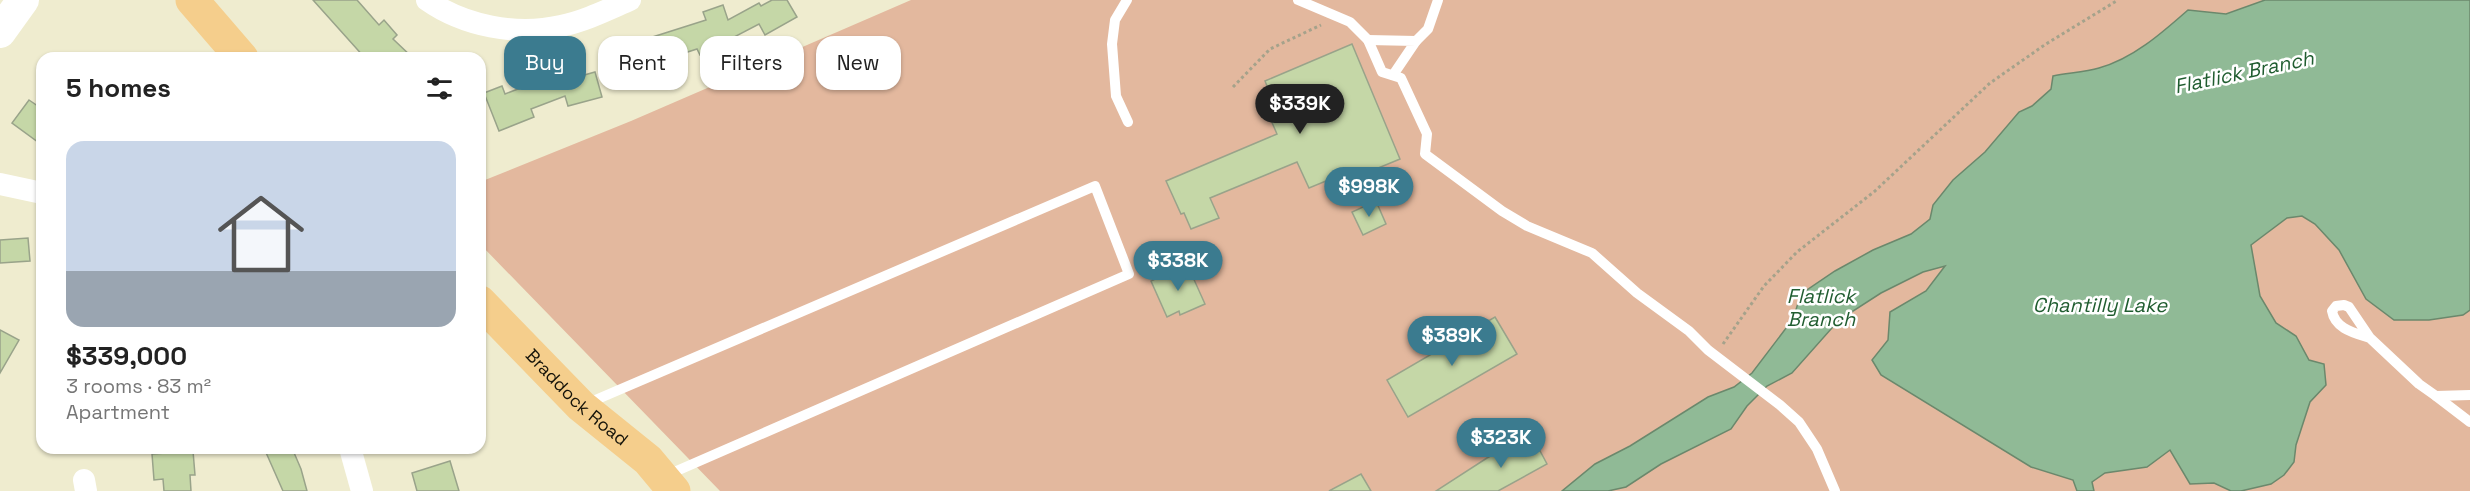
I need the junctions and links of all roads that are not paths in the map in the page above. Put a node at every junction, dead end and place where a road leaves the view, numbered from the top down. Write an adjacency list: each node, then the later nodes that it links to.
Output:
1 (23, 0): 9 (street)
2 (192, 0): 12 (main road)
3 (428, 0): 4 (street)
4 (630, 0)
5 (1127, 0): 14 (lane)
6 (1298, 0): 8 (lane)
7 (1438, 0): 11 (lane)
8 (1314, 4): 10 (lane)
9 (0, 32)
10 (1368, 40): 11 (lane); 13 (lane)
11 (1416, 41): 13 (lane)
12 (237, 52)
13 (1393, 75): 26 (lane)
14 (1128, 122)
15 (0, 184): 16 (street)
16 (36, 192)
17 (486, 308): 21 (main road, Braddock Road)
18 (2370, 338): 20 (lane)
19 (2470, 395): 20 (lane)
20 (2436, 396): 22 (lane)
21 (581, 406): 24 (main road, Braddock Road); 24 (lane)
22 (2470, 422)
23 (352, 454): 25 (street)
24 (668, 484)
25 (362, 491)
26 (1835, 491)

